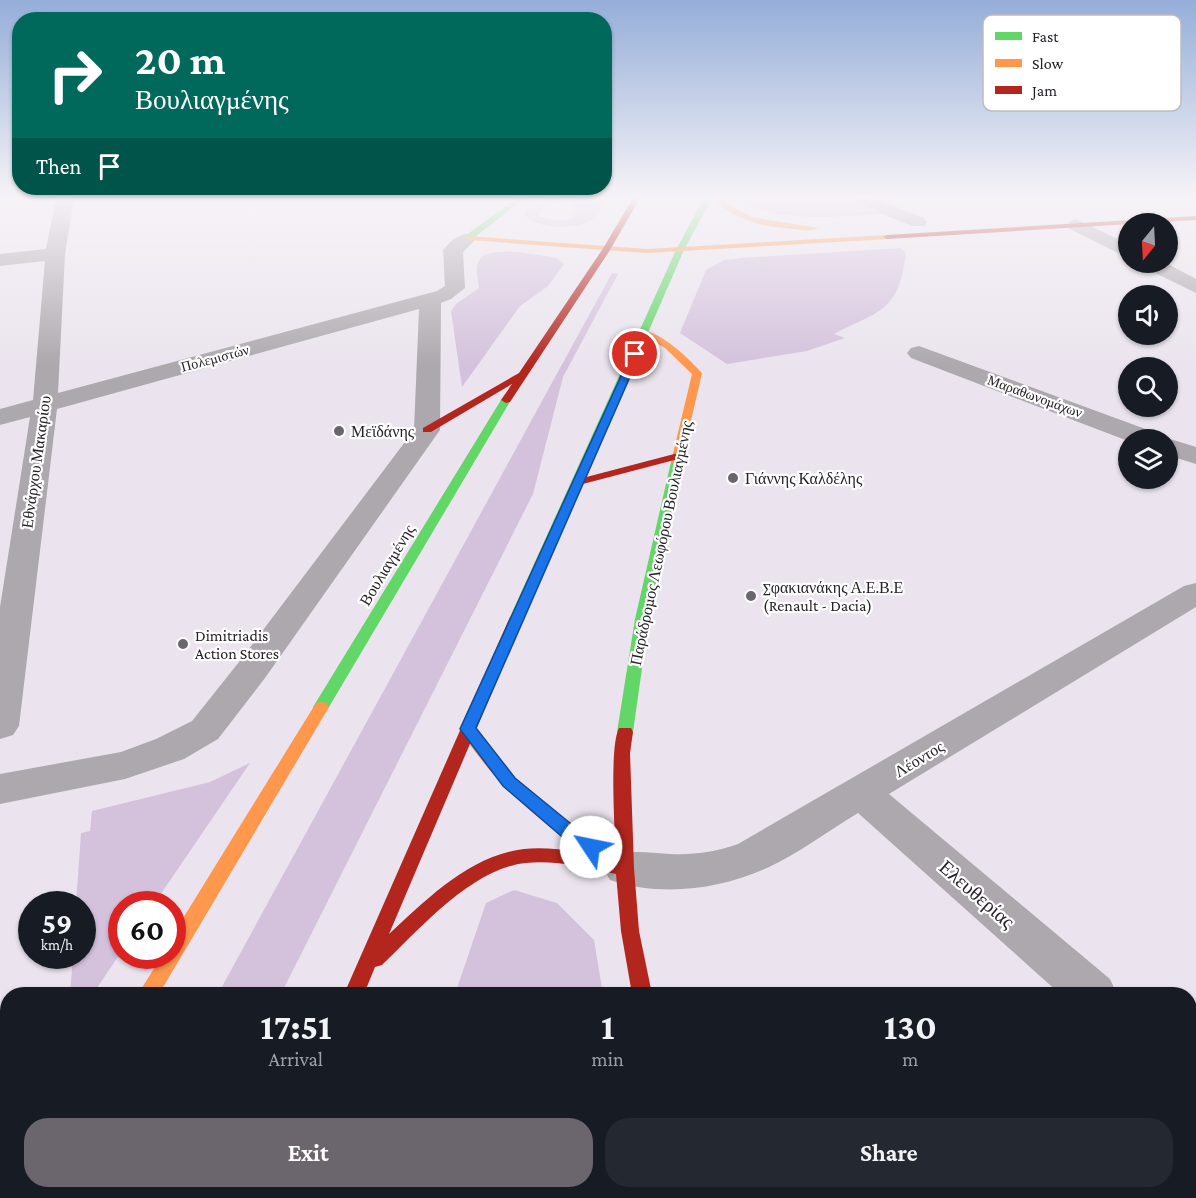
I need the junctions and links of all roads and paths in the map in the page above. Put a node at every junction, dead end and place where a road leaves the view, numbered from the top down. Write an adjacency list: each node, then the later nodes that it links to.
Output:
1 (55, 254): 5 (street); 12 (street, Εθνάρχου Μακαρίου)
2 (453, 254): 8 (street)
3 (603, 254): 11 (main road, Βουλιαγμένης)
4 (678, 254): 9 (main road)
5 (0, 260)
6 (1169, 273): 7 (street)
7 (1196, 287)
8 (430, 299): 12 (street, Πολεμιστών); 15 (street)
9 (645, 333): 17 (main road, Παράδρομος Λεωφόρου Βουλιαγμένης); 19 (main road)
10 (920, 353): 14 (street, Μαραθωνομάχων)
11 (522, 374): 15 (main road); 26 (main road, Βουλιαγμένης)
12 (45, 403): 13 (street, Πολεμιστών); 21 (street, Εθνάρχου Μακαρίου)
13 (0, 417)
14 (1121, 429)
15 (427, 430): 23 (street)
16 (1178, 450): 18 (street)
17 (678, 456): 19 (main road); 25 (main road, Παράδρομος Λεωφόρου Βουλιαγμένης)
18 (1196, 456)
19 (579, 482): 22 (main road)
20 (1196, 593): 24 (street, Λέοντος)
21 (0, 726)
22 (468, 729): 25 (main road); 27 (main road)
23 (0, 789)
24 (861, 793): 25 (street, Λέοντος); 32 (street, Ελευθερίας)
25 (625, 868): 27 (main road); 31 (main road, Παράδρομος Λεωφόρου Βουλιαγμένης)
26 (186, 932)
27 (367, 967): 30 (main road)
28 (163, 969): 29 (main road, Βουλιαγμένης)
29 (152, 987)
30 (357, 987)
31 (641, 987)
32 (1085, 987)

